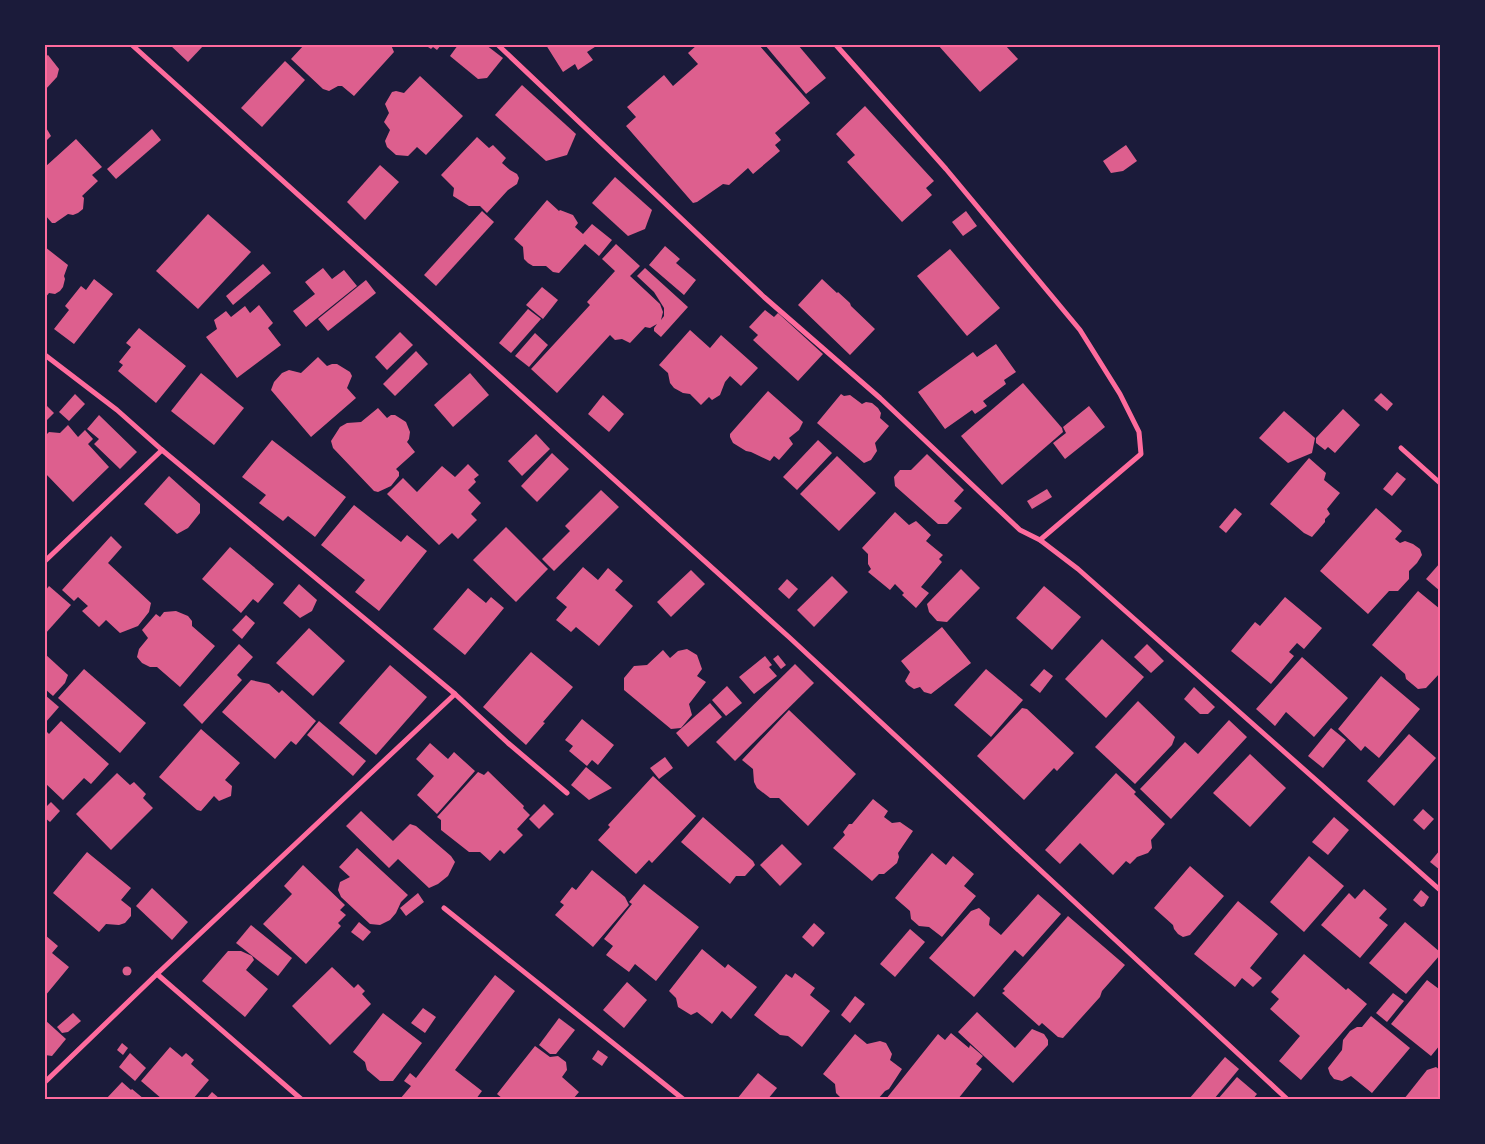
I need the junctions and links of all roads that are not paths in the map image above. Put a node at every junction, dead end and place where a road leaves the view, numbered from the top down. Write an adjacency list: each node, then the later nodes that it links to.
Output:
1 (132, 45): 18 (street)
2 (498, 45): 8 (street)
3 (836, 45): 8 (street)
4 (45, 355): 6 (street)
5 (1402, 448): 7 (street)
6 (162, 450): 9 (street); 10 (street)
7 (1440, 483)
8 (1040, 540): 12 (street)
9 (45, 561)
10 (455, 694): 11 (street); 14 (street)
11 (567, 793)
12 (1440, 890)
13 (444, 908): 17 (street)
14 (157, 974): 15 (street); 16 (street)
15 (45, 1082)
16 (301, 1099)
17 (683, 1099)
18 (1287, 1099)

